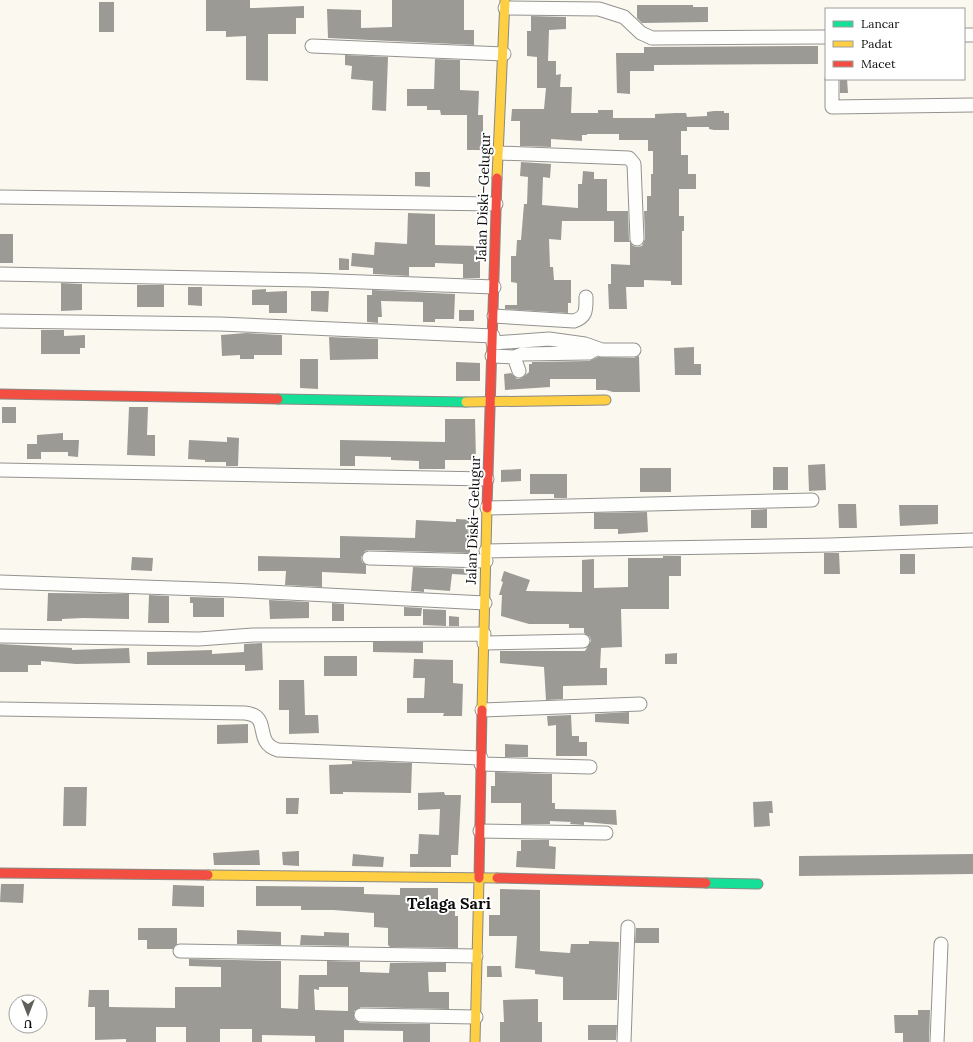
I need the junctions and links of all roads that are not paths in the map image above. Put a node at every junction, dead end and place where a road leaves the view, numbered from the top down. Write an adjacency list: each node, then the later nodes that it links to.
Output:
1 (505, 4): 2 (street); 4 (street, Jalan Diski–Gelugur)
2 (825, 37)
3 (312, 46): 4 (street)
4 (504, 54): 7 (street, Jalan Diski–Gelugur)
5 (832, 80): 6 (street)
6 (973, 105)
7 (499, 153): 9 (street, Jalan Diski–Gelugur); 10 (street)
8 (0, 197): 9 (street)
9 (496, 204): 12 (street, Jalan Diski–Gelugur)
10 (637, 239)
11 (0, 274): 12 (street)
12 (494, 287): 14 (street, Jalan Diski–Gelugur)
13 (586, 297): 14 (street)
14 (494, 316): 17 (street, Jalan Diski–Gelugur)
15 (0, 321): 17 (street)
16 (508, 342): 17 (street); 18 (street); 20 (street)
17 (493, 345): 20 (street); 24 (street, Jalan Diski–Gelugur)
18 (596, 349): 19 (street); 20 (street)
19 (634, 350)
20 (512, 356): 21 (street)
21 (519, 371)
22 (0, 394): 24 (street)
23 (606, 400): 24 (street)
24 (491, 402): 26 (street, Jalan Diski–Gelugur)
25 (0, 470): 26 (street)
26 (488, 479): 28 (street, Jalan Diski–Gelugur)
27 (812, 500): 28 (street)
28 (487, 508): 30 (street, Jalan Diski–Gelugur)
29 (973, 540): 30 (street)
30 (486, 556): 31 (street); 33 (street, Jalan Diski–Gelugur)
31 (369, 558)
32 (0, 582): 33 (street)
33 (485, 603): 35 (street, Jalan Diski–Gelugur)
34 (0, 636): 35 (street)
35 (484, 639): 36 (street); 39 (street, Jalan Diski–Gelugur)
36 (583, 641)
37 (640, 704): 39 (street)
38 (0, 709): 40 (street)
39 (482, 710): 40 (street, Jalan Diski–Gelugur)
40 (481, 761): 41 (street); 42 (street, Jalan Diski–Gelugur)
41 (590, 766)
42 (480, 831): 43 (street); 45 (street, Jalan Diski–Gelugur)
43 (606, 833)
44 (0, 873): 45 (street)
45 (478, 878): 46 (street); 50 (street, Jalan Diski–Gelugur)
46 (758, 884)
47 (628, 927): 54 (street)
48 (941, 944): 55 (street)
49 (180, 951): 50 (street)
50 (476, 956): 52 (street, Jalan Diski–Gelugur)
51 (361, 1015): 52 (street)
52 (476, 1017): 53 (street, Jalan Diski–Gelugur)
53 (475, 1042)
54 (624, 1042)
55 (937, 1042)

